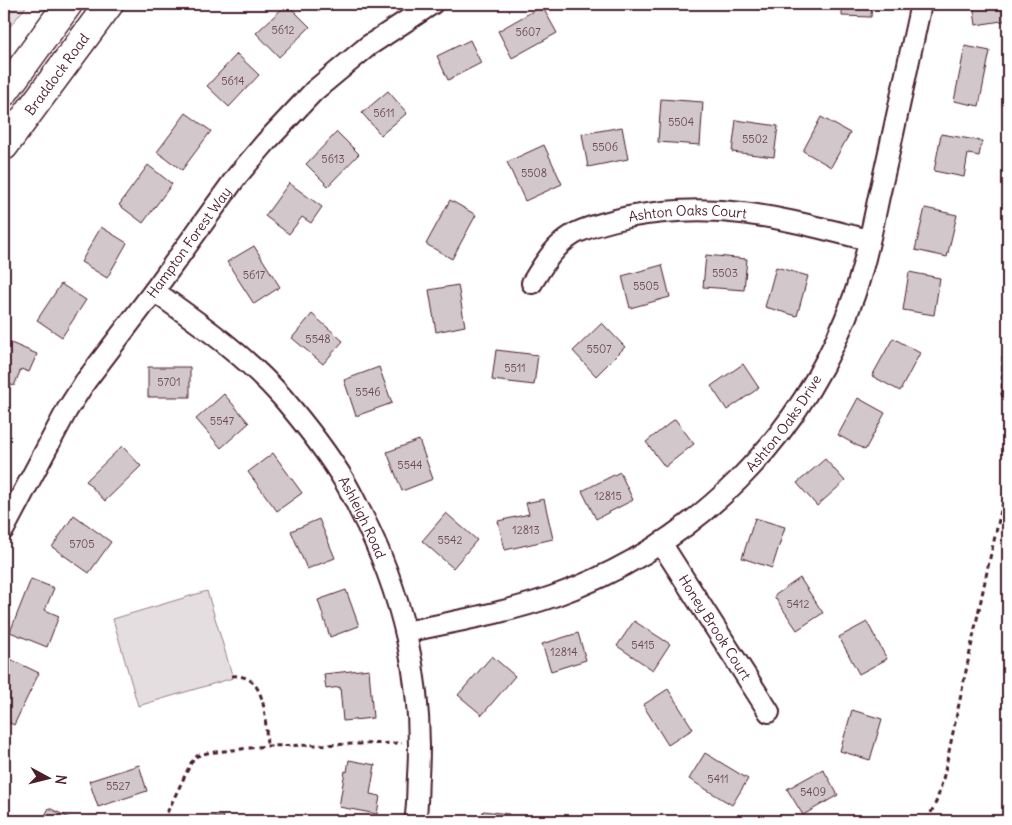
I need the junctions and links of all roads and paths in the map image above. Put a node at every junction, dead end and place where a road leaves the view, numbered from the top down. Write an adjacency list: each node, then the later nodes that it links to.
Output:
1 (68, 4): 5 (main road)
2 (109, 4): 6 (main road, Braddock Road)
3 (432, 4): 9 (street, Hampton Forest Way)
4 (921, 4): 7 (street, Ashton Oaks Drive)
5 (4, 92)
6 (4, 146)
7 (869, 240): 8 (street, Ashton Oaks Court); 14 (street, Ashton Oaks Drive)
8 (532, 283)
9 (154, 291): 13 (street, Hampton Forest Way); 15 (street, Ashleigh Road)
10 (1008, 330): 11 (path)
11 (1008, 407)
12 (1008, 481): 22 (path)
13 (4, 529)
14 (661, 544): 15 (street, Ashton Oaks Drive); 17 (street, Honey Brook Court)
15 (406, 632): 21 (street, Ashleigh Road)
16 (232, 676): 19 (path)
17 (769, 712)
18 (403, 743): 19 (path)
19 (266, 746): 20 (path)
20 (163, 821)
21 (415, 821)
22 (927, 821)

